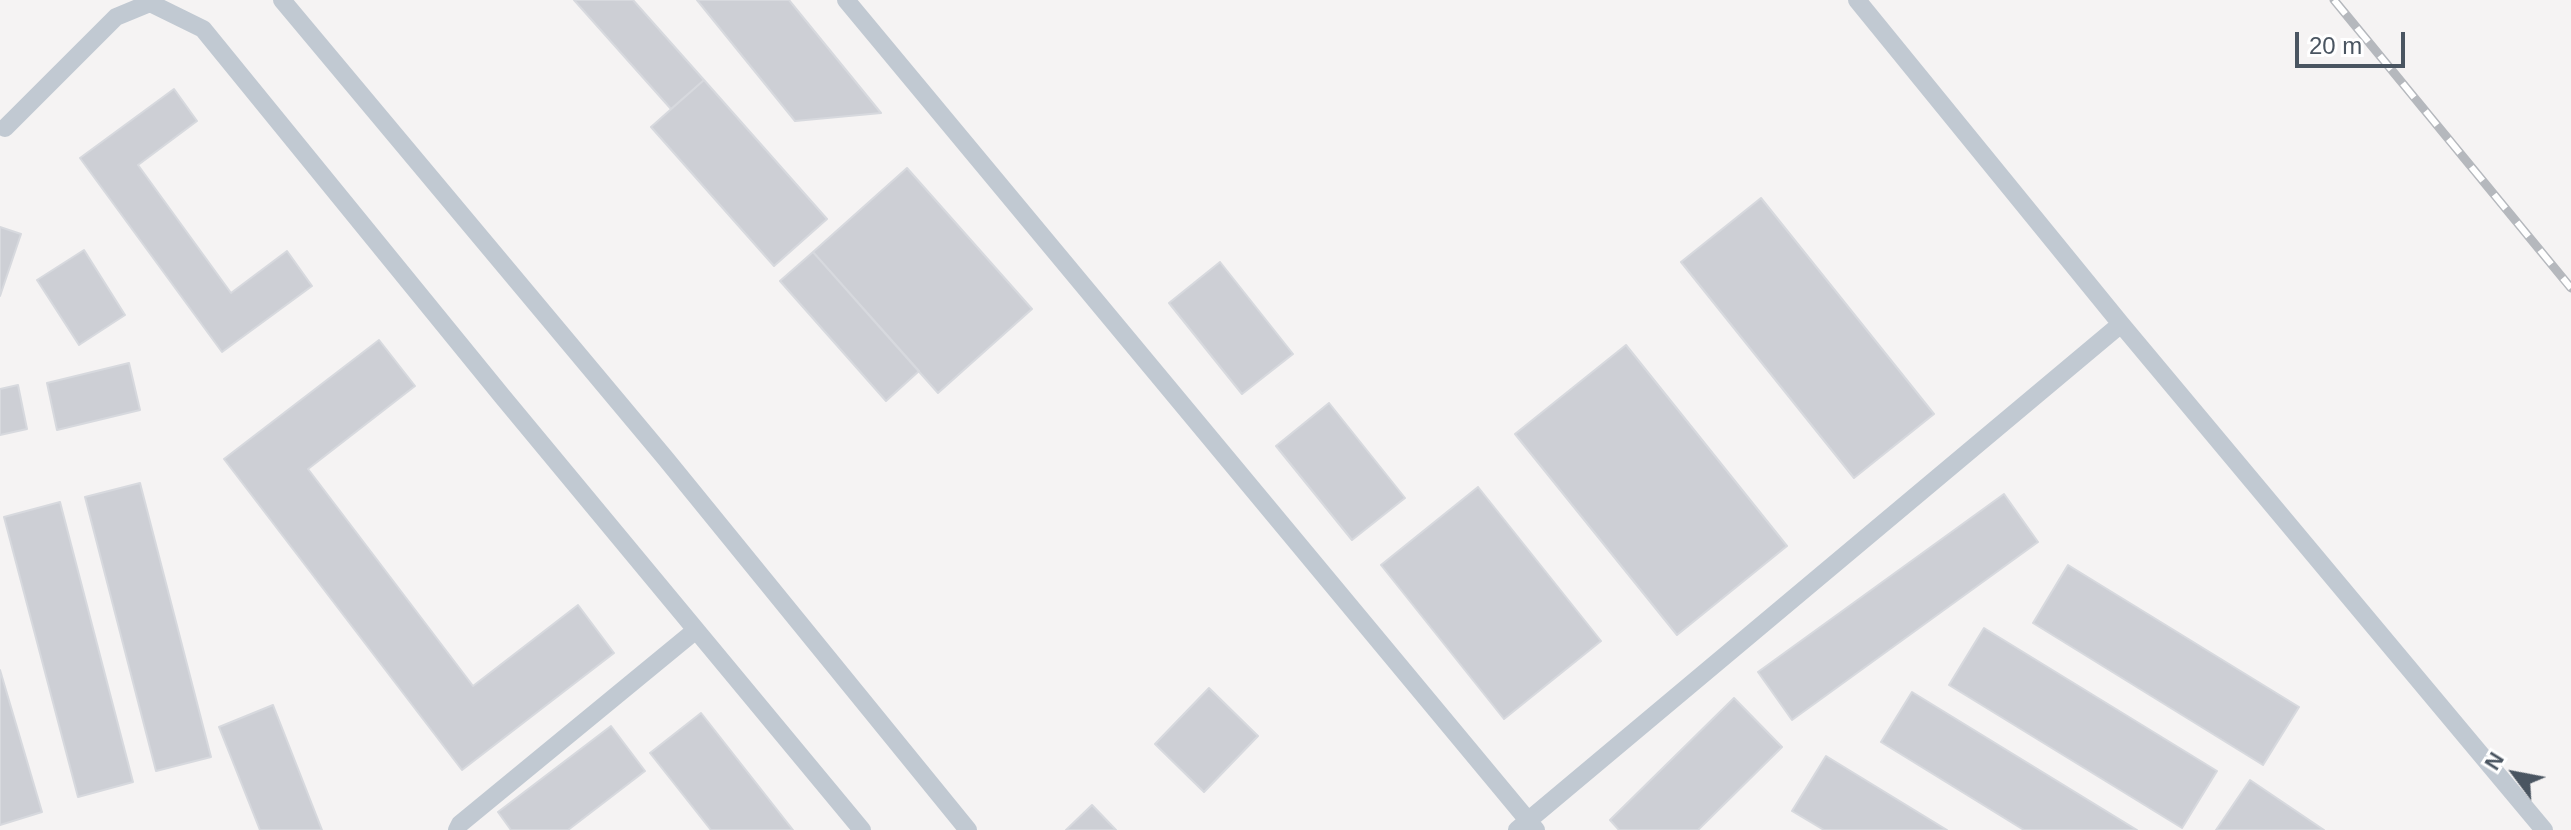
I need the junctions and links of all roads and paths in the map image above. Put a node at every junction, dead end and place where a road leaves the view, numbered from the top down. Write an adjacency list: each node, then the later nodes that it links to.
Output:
1 (282, 0): 10 (lane)
2 (846, 0): 7 (lane)
3 (1857, 0): 5 (lane)
4 (5, 128): 6 (lane)
5 (2121, 324): 7 (lane); 11 (lane)
6 (696, 630): 8 (lane); 9 (lane)
7 (1527, 827)
8 (457, 830)
9 (862, 830)
10 (968, 830)
11 (2544, 830)

